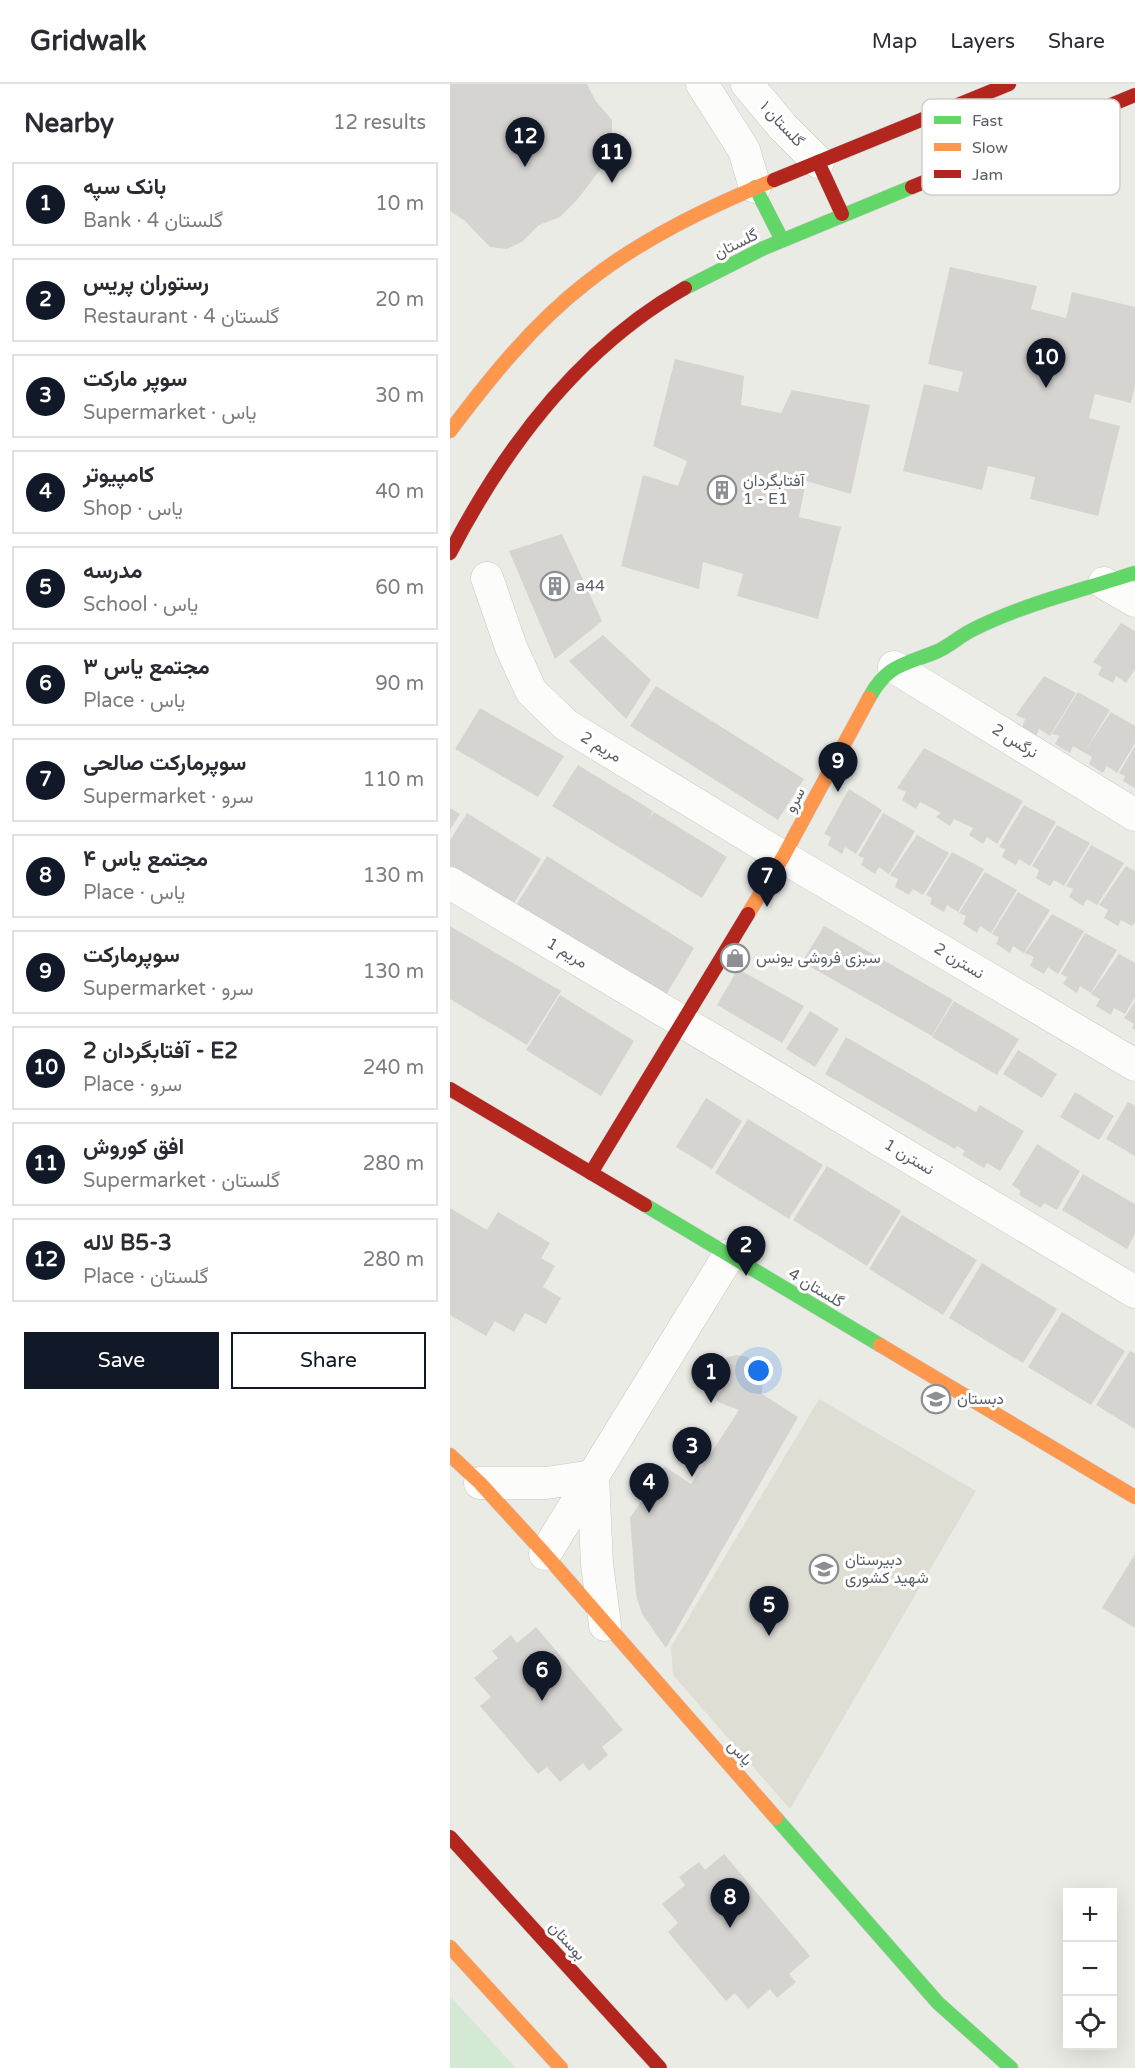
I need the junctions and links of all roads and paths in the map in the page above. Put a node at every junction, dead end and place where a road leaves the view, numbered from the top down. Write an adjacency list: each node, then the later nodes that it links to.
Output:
1 (702, 84): 10 (street)
2 (747, 84): 8 (street, گلستان ۱)
3 (1009, 84): 5 (street)
4 (1135, 95): 6 (street, گلستان)
5 (972, 99)
6 (1120, 101)
7 (922, 120): 8 (street)
8 (818, 162): 10 (street); 11 (street)
9 (922, 182): 11 (street, گلستان)
10 (755, 187): 12 (street); 13 (street)
11 (842, 214): 12 (street, گلستان)
12 (782, 240): 14 (street, گلستان)
13 (450, 431)
14 (455, 532): 15 (street, گلستان)
15 (450, 553)
16 (1135, 573): 18 (street, سرو)
17 (487, 578): 22 (street, مریم 2)
18 (1104, 583): 19 (street); 20 (street, سرو)
19 (1135, 601)
20 (894, 667): 21 (street, نرگس 2); 22 (street, سرو)
21 (1135, 815)
22 (783, 857): 24 (street, سرو); 25 (street, نسترن 2)
23 (450, 883): 24 (street, مریم 1)
24 (683, 1022): 27 (street, سرو); 29 (street, نسترن 1)
25 (1135, 1065)
26 (450, 1089): 27 (street, گلستان 4)
27 (591, 1173): 28 (street, گلستان 4)
28 (729, 1255): 31 (street); 33 (street, گلستان 4)
29 (1135, 1292)
30 (450, 1455): 32 (street, یاس)
31 (593, 1476): 32 (street); 34 (street); 35 (street)
32 (480, 1483): 34 (street, یاس)
33 (1135, 1497)
34 (545, 1554): 35 (street, یاس)
35 (606, 1625): 40 (street, یاس)
36 (450, 1837): 39 (street, بوستان)
37 (450, 1947): 38 (street)
38 (561, 2068)
39 (660, 2068)
40 (1011, 2068)

